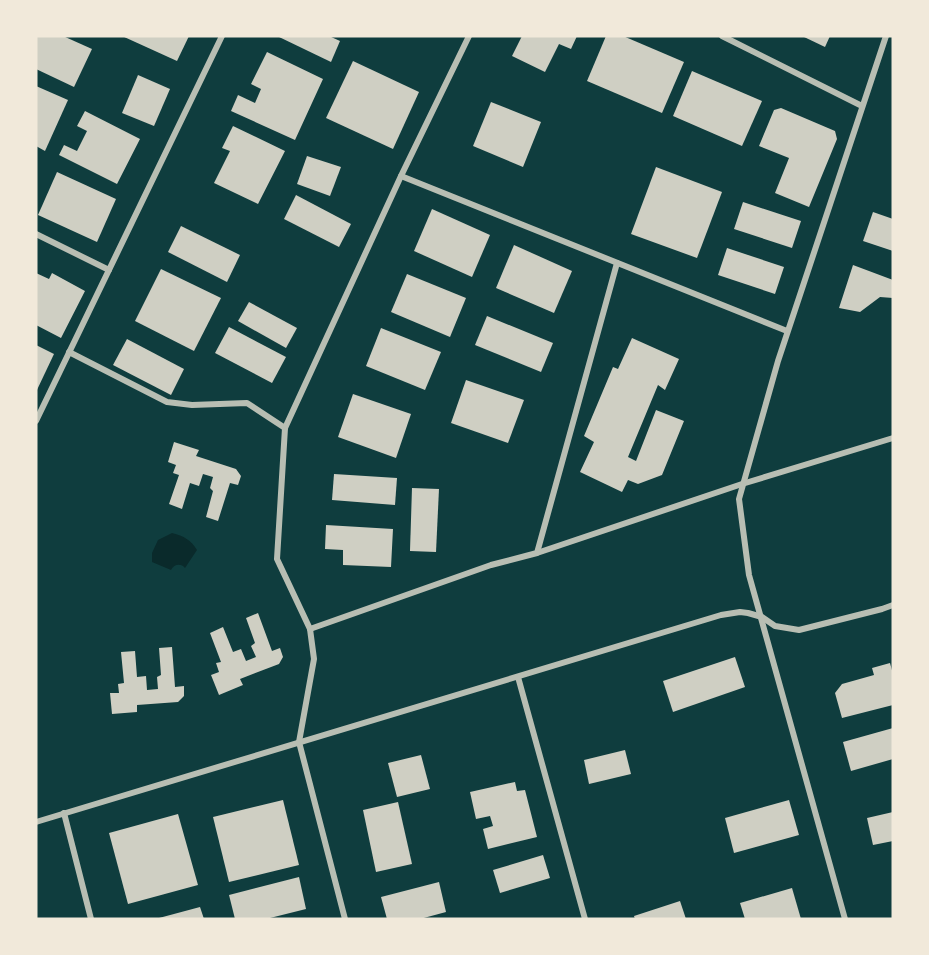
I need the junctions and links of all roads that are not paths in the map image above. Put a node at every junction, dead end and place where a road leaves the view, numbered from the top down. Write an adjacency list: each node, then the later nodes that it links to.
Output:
1 (222, 36): 9 (street)
2 (469, 36): 6 (street)
3 (722, 36): 5 (street)
4 (886, 36): 5 (street)
5 (862, 106): 10 (street)
6 (401, 176): 8 (street); 13 (street)
7 (36, 234): 9 (street)
8 (617, 263): 10 (street); 16 (street)
9 (109, 270): 11 (street)
10 (787, 331): 15 (street)
11 (69, 352): 12 (street); 13 (street)
12 (36, 421)
13 (285, 428): 19 (street)
14 (893, 438): 15 (street)
15 (742, 484): 16 (street); 18 (street)
16 (537, 553): 19 (street)
17 (893, 605): 18 (street)
18 (762, 617): 20 (street); 27 (street)
19 (310, 630): 21 (street)
20 (518, 677): 21 (street); 26 (street)
21 (299, 742): 22 (street); 25 (street)
22 (64, 813): 23 (street); 24 (street)
23 (36, 822)
24 (91, 919)
25 (345, 919)
26 (585, 919)
27 (845, 919)

